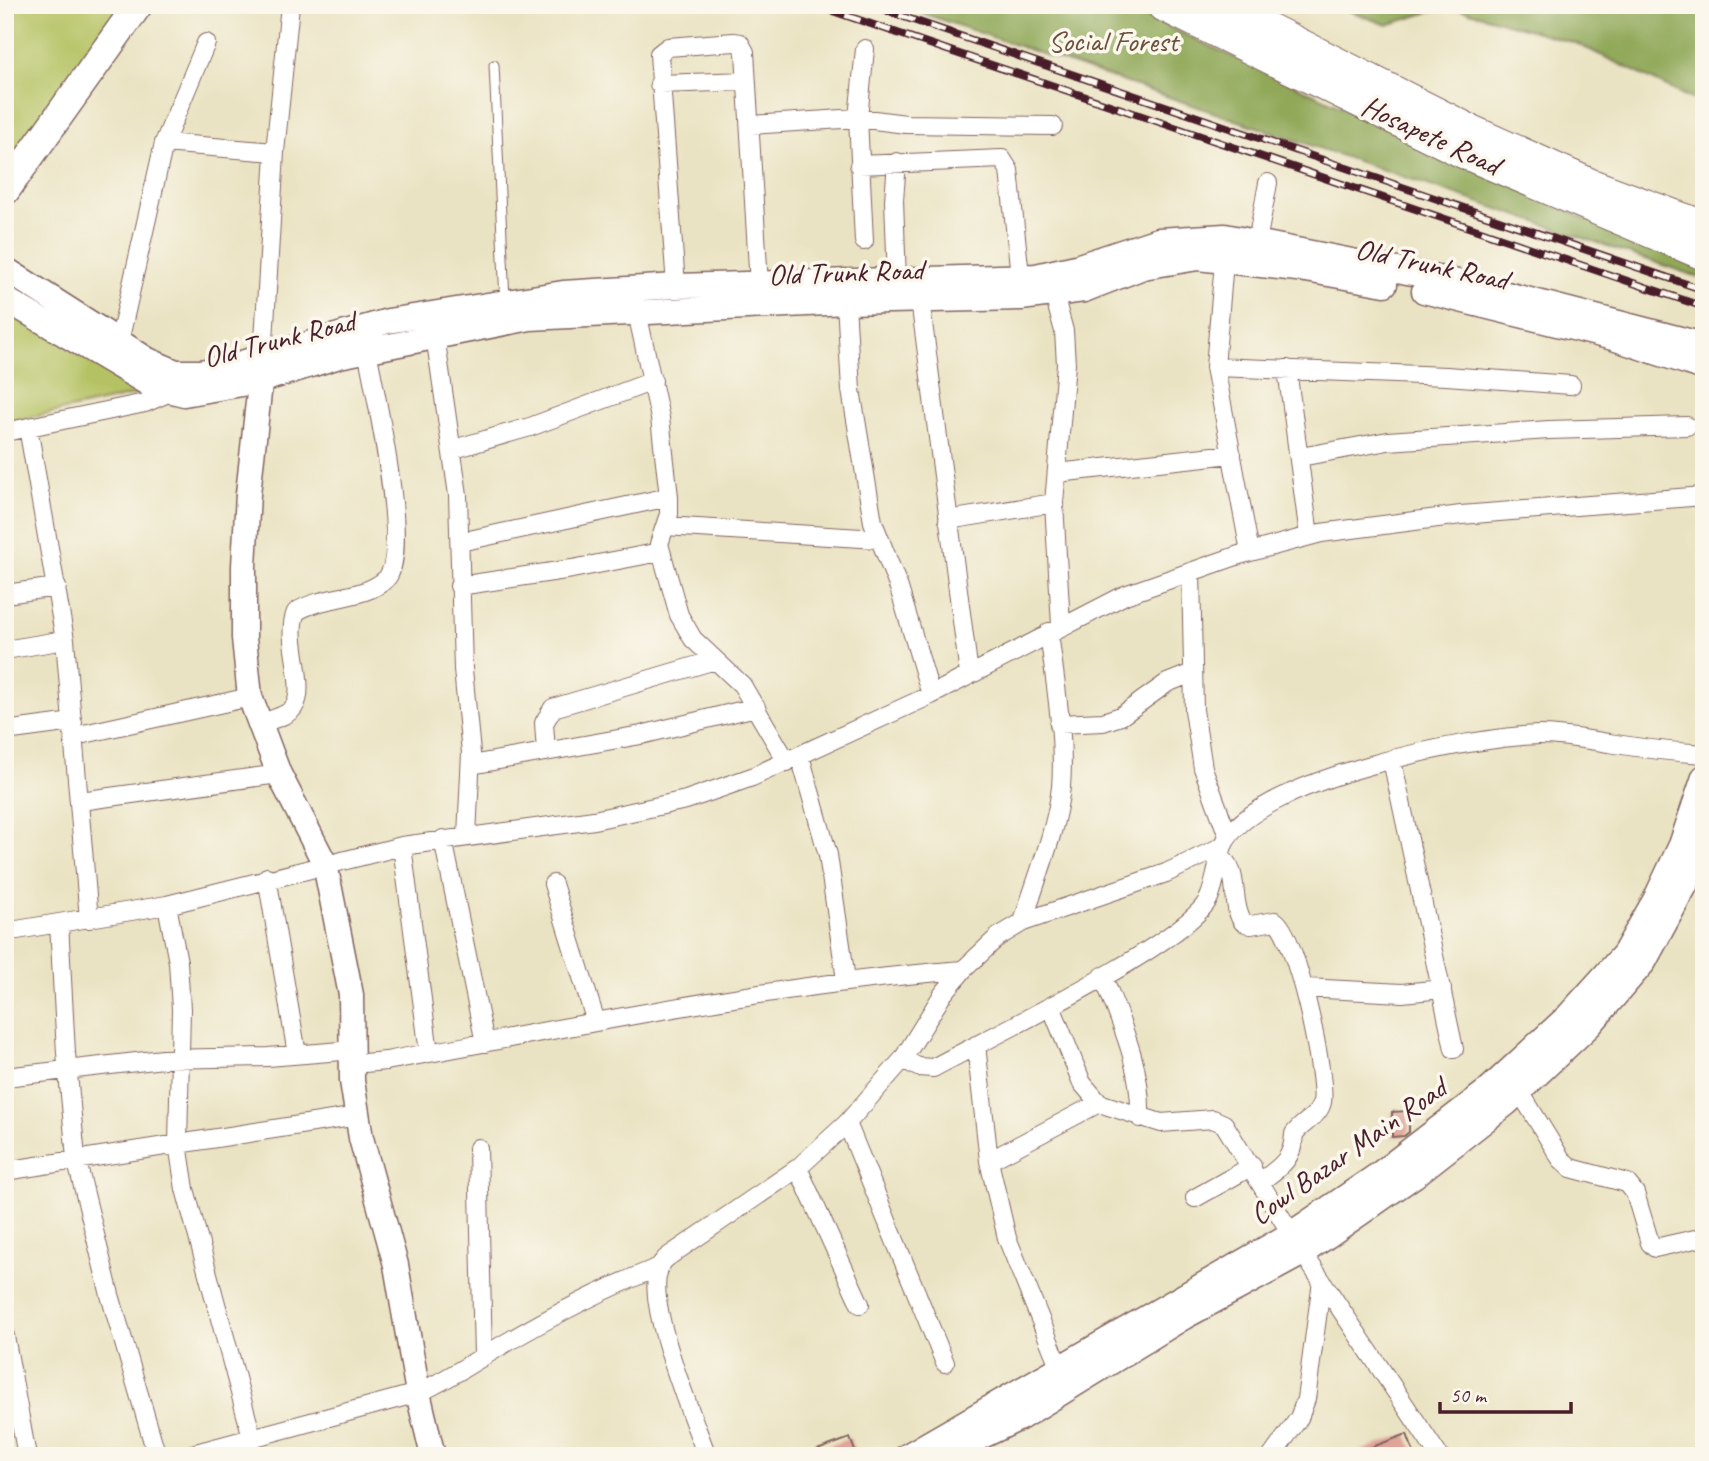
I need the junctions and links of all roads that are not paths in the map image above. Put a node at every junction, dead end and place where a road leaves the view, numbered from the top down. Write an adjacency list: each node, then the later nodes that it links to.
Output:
1 (138, 5): 18 (main road)
2 (290, 5): 14 (street)
3 (1163, 5): 4 (highway, Hosapete Road)
4 (1216, 17): 19 (highway, Hosapete Road); 23 (highway, Hosapete Road)
5 (206, 43): 13 (street)
6 (865, 49): 10 (street)
7 (494, 65): 33 (lane)
8 (747, 80): 9 (street); 9 (street); 11 (street)
9 (659, 85): 29 (street)
10 (858, 118): 11 (street); 12 (street); 16 (street)
11 (751, 125): 28 (street)
12 (1053, 126)
13 (164, 143): 14 (street); 37 (street)
14 (275, 152): 42 (street)
15 (897, 162): 16 (street); 25 (street); 26 (street)
16 (859, 165): 20 (street)
17 (1268, 183): 21 (street)
18 (5, 191)
19 (1704, 228)
20 (864, 241)
21 (1257, 242): 22 (street, Old Trunk Road); 38 (street, Old Trunk Road)
22 (1225, 248): 27 (street, Old Trunk Road); 27 (street, Old Trunk Road); 40 (street); 41 (street, Old Trunk Road)
23 (1704, 254)
24 (5, 269): 37 (street)
25 (1020, 276): 26 (street); 27 (street)
26 (897, 280): 28 (street)
27 (1052, 284): 32 (street, Old Trunk Road); 53 (street)
28 (759, 285): 29 (street)
29 (676, 286): 30 (street)
30 (632, 289): 33 (street); 35 (street)
31 (5, 299): 46 (street, Old Trunk Road)
32 (920, 300): 34 (street, Old Trunk Road); 57 (street)
33 (505, 301): 42 (street)
34 (846, 302): 35 (street, Old Trunk Road); 60 (street)
35 (637, 313): 36 (street, Old Trunk Road); 44 (street)
36 (435, 335): 39 (street, Old Trunk Road); 50 (street)
37 (119, 342): 42 (street)
38 (1704, 345)
39 (367, 350): 42 (street, Old Trunk Road); 77 (street)
40 (1215, 366): 43 (street); 51 (street)
41 (1704, 368)
42 (261, 369): 46 (street, Old Trunk Road); 75 (street)
43 (1287, 369): 45 (street); 52 (street)
44 (653, 381): 50 (street); 54 (street)
45 (1572, 385)
46 (170, 393): 48 (street)
47 (1687, 426): 52 (street)
48 (28, 427): 49 (street); 66 (street)
49 (5, 432)
50 (454, 449): 61 (street)
51 (1232, 454): 53 (street); 63 (street)
52 (1300, 457): 59 (street)
53 (1057, 473): 56 (street)
54 (669, 496): 58 (street); 61 (street)
55 (1704, 496): 59 (street)
56 (1054, 503): 57 (street); 68 (street)
57 (948, 520): 73 (street)
58 (664, 526): 60 (street); 62 (street)
59 (1309, 536): 63 (street)
60 (878, 539): 74 (street)
61 (460, 542): 65 (street)
62 (660, 552): 65 (street); 71 (street)
63 (1250, 552): 64 (street)
64 (1191, 572): 68 (street); 72 (street)
65 (459, 586): 85 (street)
66 (57, 587): 67 (street); 69 (street)
67 (5, 594)
68 (1055, 629): 73 (street); 78 (street)
69 (65, 640): 70 (street); 79 (street)
70 (5, 650)
71 (715, 660): 76 (street); 81 (street)
72 (1192, 673): 78 (street); 93 (street)
73 (969, 674): 74 (street)
74 (931, 695): 83 (street)
75 (250, 696): 77 (street); 79 (street)
76 (756, 707): 81 (street); 83 (street)
77 (258, 724): 86 (street)
78 (1059, 724): 99 (street)
79 (74, 729): 80 (street); 88 (street)
80 (5, 731)
81 (546, 751): 85 (street)
82 (1704, 754): 84 (street)
83 (793, 759): 89 (street); 104 (street)
84 (1392, 760): 93 (street); 106 (street)
85 (471, 765): 89 (street)
86 (279, 774): 88 (street); 94 (street)
87 (1704, 776): 109 (street, Cowl Bazar Main Road)
88 (80, 801): 98 (street)
89 (467, 836): 90 (street)
90 (443, 839): 92 (street); 110 (street)
91 (1704, 842): 109 (street)
92 (402, 846): 94 (street); 113 (street)
93 (1223, 847): 99 (street); 103 (street); 105 (street)
94 (325, 864): 95 (street); 115 (street)
95 (267, 877): 97 (street); 114 (street)
96 (553, 884): 108 (street)
97 (167, 905): 98 (street); 116 (street)
98 (89, 919): 100 (street)
99 (1023, 922): 102 (street)
100 (59, 923): 101 (street); 118 (street)
101 (5, 932)
102 (963, 970): 104 (street); 117 (street)
103 (1103, 975): 107 (street); 123 (street)
104 (846, 980): 108 (street)
105 (1305, 988): 106 (street); 131 (street)
106 (1442, 989): 112 (street)
107 (1051, 1006): 111 (street); 121 (street)
108 (596, 1022): 110 (street)
109 (1566, 1033): 120 (street); 134 (street, Cowl Bazar Main Road)
110 (485, 1043): 113 (street)
111 (976, 1045): 117 (street); 128 (street)
112 (1454, 1049)
113 (429, 1053): 115 (street)
114 (297, 1055): 115 (street); 116 (street)
115 (354, 1057): 122 (street)
116 (180, 1058): 118 (street); 125 (street)
117 (903, 1059): 124 (street)
118 (68, 1070): 119 (street); 127 (street)
119 (5, 1077)
120 (1520, 1092): 133 (street); 134 (street)
121 (1099, 1103): 123 (street); 128 (street)
122 (358, 1116): 125 (street); 142 (street)
123 (1140, 1118): 131 (street)
124 (847, 1123): 129 (street); 140 (street)
125 (178, 1144): 127 (street); 143 (street)
126 (478, 1148): 139 (street)
127 (76, 1158): 130 (street); 145 (street)
128 (989, 1161): 141 (street)
129 (798, 1168): 135 (street); 137 (street)
130 (5, 1171)
131 (1256, 1174): 132 (street); 134 (street)
132 (1195, 1198)
133 (1704, 1237)
134 (1297, 1244): 136 (street); 141 (street)
135 (659, 1267): 139 (street); 148 (street)
136 (1322, 1281): 151 (street); 152 (street)
137 (860, 1304)
138 (5, 1336): 144 (street)
139 (482, 1356): 142 (street)
140 (945, 1363)
141 (1068, 1372): 149 (street); 150 (street)
142 (418, 1393): 143 (street); 147 (street)
143 (253, 1437): 146 (street)
144 (27, 1456)
145 (157, 1456)
146 (185, 1456)
147 (433, 1456)
148 (707, 1456)
149 (907, 1456)
150 (941, 1456)
151 (1272, 1456)
152 (1439, 1456)

